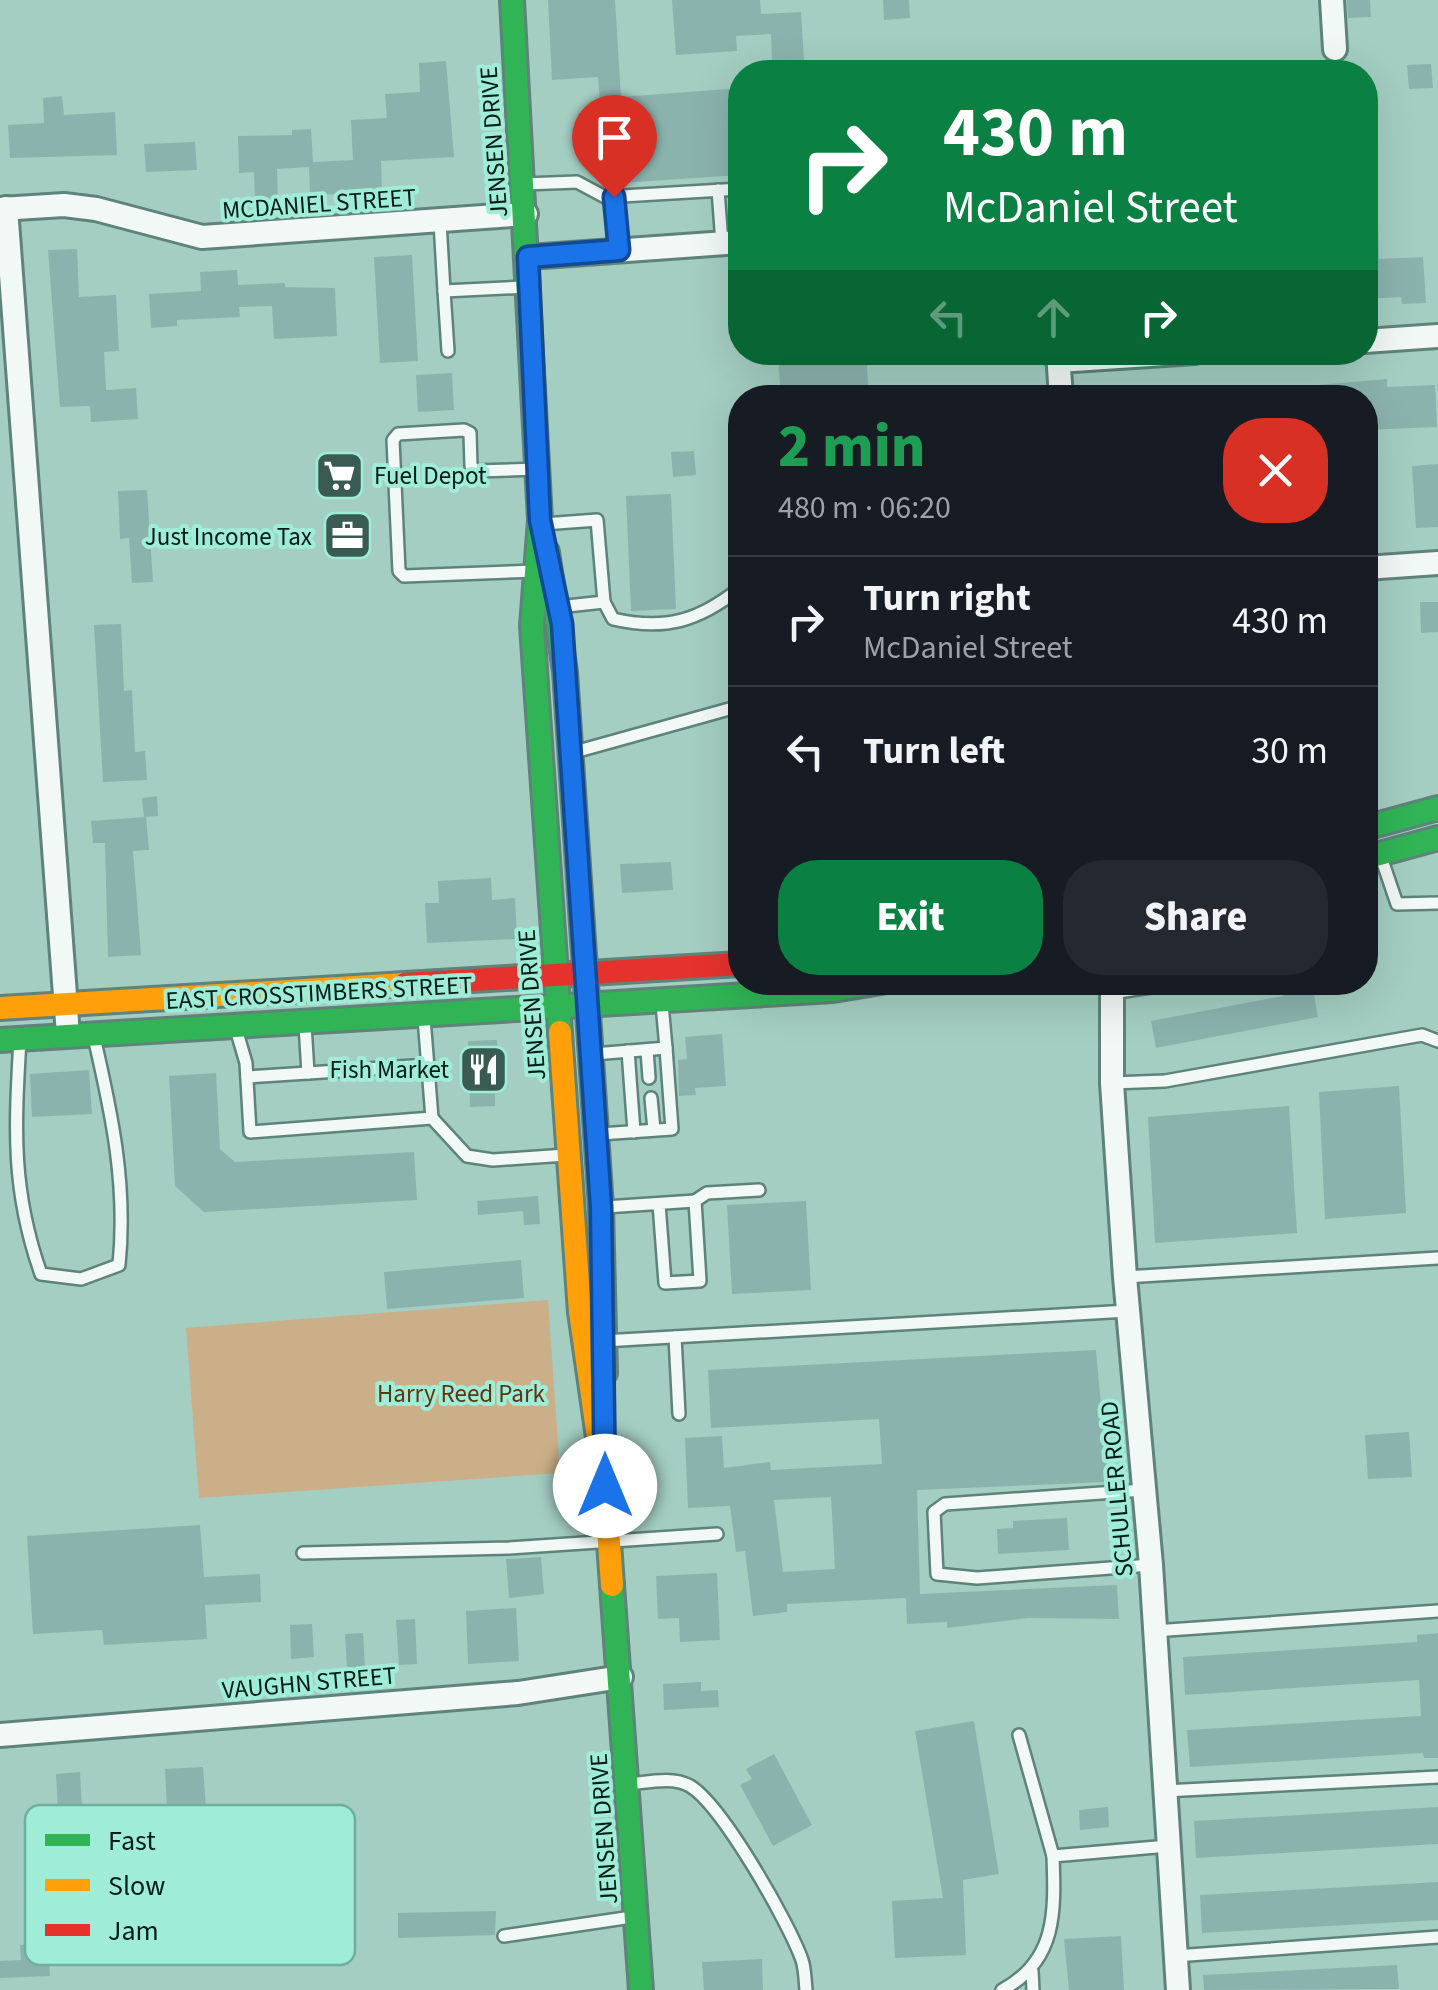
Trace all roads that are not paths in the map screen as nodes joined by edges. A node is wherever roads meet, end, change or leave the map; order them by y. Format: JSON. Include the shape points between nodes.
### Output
{"nodes":[{"id":1,"x":512,"y":0,"type":"edge"},
{"id":2,"x":1332,"y":0,"type":"edge"},
{"id":3,"x":1335,"y":48,"type":"dead end"},
{"id":4,"x":524,"y":184,"type":"junction"},
{"id":5,"x":718,"y":190,"type":"junction"},
{"id":6,"x":728,"y":190,"type":"edge"},
{"id":7,"x":614,"y":197,"type":"junction"},
{"id":8,"x":3,"y":208,"type":"edge"},
{"id":9,"x":526,"y":214,"type":"junction"},
{"id":10,"x":440,"y":222,"type":"junction"},
{"id":11,"x":728,"y":231,"type":"edge"},
{"id":12,"x":728,"y":243,"type":"edge"},
{"id":13,"x":619,"y":250,"type":"junction"},
{"id":14,"x":528,"y":257,"type":"junction"},
{"id":15,"x":530,"y":287,"type":"junction"},
{"id":16,"x":444,"y":291,"type":"junction"},
{"id":17,"x":1438,"y":336,"type":"edge"},
{"id":18,"x":1378,"y":340,"type":"edge"},
{"id":19,"x":448,"y":351,"type":"dead end"},
{"id":20,"x":538,"y":469,"type":"junction"},
{"id":21,"x":540,"y":522,"type":"junction"},
{"id":22,"x":1438,"y":563,"type":"edge"},
{"id":23,"x":1378,"y":567,"type":"edge"},
{"id":24,"x":535,"y":571,"type":"junction"},
{"id":25,"x":728,"y":596,"type":"edge"},
{"id":26,"x":604,"y":602,"type":"junction"},
{"id":27,"x":558,"y":607,"type":"junction"},
{"id":28,"x":565,"y":672,"type":"junction"},
{"id":29,"x":536,"y":673,"type":"junction"},
{"id":30,"x":728,"y":709,"type":"edge"},
{"id":31,"x":571,"y":753,"type":"junction"},
{"id":32,"x":1438,"y":808,"type":"edge"},
{"id":33,"x":1378,"y":825,"type":"edge"},
{"id":34,"x":1438,"y":838,"type":"edge"},
{"id":35,"x":1378,"y":855,"type":"edge"},
{"id":36,"x":1378,"y":866,"type":"edge"},
{"id":37,"x":1438,"y":902,"type":"edge"},
{"id":38,"x":728,"y":965,"type":"edge"},
{"id":39,"x":585,"y":973,"type":"junction"},
{"id":40,"x":556,"y":974,"type":"junction"},
{"id":41,"x":234,"y":992,"type":"junction"},
{"id":42,"x":728,"y":993,"type":"edge"},
{"id":43,"x":1112,"y":995,"type":"edge"},
{"id":44,"x":662,"y":998,"type":"junction"},
{"id":45,"x":65,"y":1003,"type":"junction"},
{"id":46,"x":587,"y":1004,"type":"junction"},
{"id":47,"x":558,"y":1006,"type":"junction"},
{"id":48,"x":0,"y":1008,"type":"edge"},
{"id":49,"x":424,"y":1014,"type":"junction"},
{"id":50,"x":305,"y":1021,"type":"junction"},
{"id":51,"x":236,"y":1025,"type":"junction"},
{"id":52,"x":93,"y":1033,"type":"junction"},
{"id":53,"x":68,"y":1036,"type":"junction"},
{"id":54,"x":10,"y":1039,"type":"edge"},
{"id":55,"x":1438,"y":1040,"type":"edge"},
{"id":56,"x":666,"y":1048,"type":"junction"},
{"id":57,"x":647,"y":1050,"type":"junction"},
{"id":58,"x":628,"y":1051,"type":"junction"},
{"id":59,"x":590,"y":1054,"type":"junction"},
{"id":60,"x":428,"y":1064,"type":"junction"},
{"id":61,"x":308,"y":1073,"type":"junction"},
{"id":62,"x":246,"y":1077,"type":"junction"},
{"id":63,"x":650,"y":1078,"type":"dead end"},
{"id":64,"x":1112,"y":1084,"type":"junction"},
{"id":65,"x":651,"y":1098,"type":"dead end"},
{"id":66,"x":432,"y":1118,"type":"junction"},
{"id":67,"x":654,"y":1130,"type":"junction"},
{"id":68,"x":634,"y":1132,"type":"junction"},
{"id":69,"x":596,"y":1134,"type":"junction"},
{"id":70,"x":569,"y":1155,"type":"junction"},
{"id":71,"x":759,"y":1190,"type":"dead end"},
{"id":72,"x":695,"y":1202,"type":"junction"},
{"id":73,"x":659,"y":1204,"type":"junction"},
{"id":74,"x":601,"y":1207,"type":"junction"},
{"id":75,"x":1438,"y":1258,"type":"edge"},
{"id":76,"x":1125,"y":1278,"type":"junction"},
{"id":77,"x":1128,"y":1311,"type":"junction"},
{"id":78,"x":675,"y":1337,"type":"junction"},
{"id":79,"x":594,"y":1341,"type":"junction"},
{"id":80,"x":679,"y":1414,"type":"dead end"},
{"id":81,"x":1144,"y":1490,"type":"junction"},
{"id":82,"x":717,"y":1534,"type":"dead end"},
{"id":83,"x":610,"y":1540,"type":"junction"},
{"id":84,"x":302,"y":1553,"type":"dead end"},
{"id":85,"x":1151,"y":1565,"type":"junction"},
{"id":86,"x":1438,"y":1611,"type":"edge"},
{"id":87,"x":1154,"y":1631,"type":"junction"},
{"id":88,"x":620,"y":1677,"type":"junction"},
{"id":89,"x":0,"y":1735,"type":"edge"},
{"id":90,"x":1020,"y":1736,"type":"dead end"},
{"id":91,"x":1438,"y":1777,"type":"edge"},
{"id":92,"x":627,"y":1784,"type":"junction"},
{"id":93,"x":1164,"y":1790,"type":"junction"},
{"id":94,"x":1168,"y":1846,"type":"junction"},
{"id":95,"x":1053,"y":1856,"type":"junction"},
{"id":96,"x":636,"y":1916,"type":"junction"},
{"id":97,"x":504,"y":1936,"type":"dead end"},
{"id":98,"x":1438,"y":1937,"type":"edge"},
{"id":99,"x":1175,"y":1956,"type":"junction"},
{"id":100,"x":1032,"y":1971,"type":"junction"},
{"id":101,"x":640,"y":1990,"type":"edge"},
{"id":102,"x":806,"y":1990,"type":"edge"},
{"id":103,"x":1002,"y":1990,"type":"edge"},
{"id":104,"x":1033,"y":1990,"type":"edge"},
{"id":105,"x":1178,"y":1990,"type":"edge"}],
"edges":[{"from":1,"to":4,"type":"main road","name":"JENSEN DRIVE"},
{"from":2,"to":3,"type":"street"},
{"from":4,"to":7,"type":"lane","via":[[576,182],[596,196]]},
{"from":4,"to":9,"type":"main road","name":"JENSEN DRIVE"},
{"from":5,"to":6,"type":"lane"},
{"from":5,"to":7,"type":"lane"},
{"from":5,"to":11,"type":"lane"},
{"from":7,"to":13,"type":"lane"},
{"from":8,"to":10,"type":"street","name":"MCDANIEL STREET","via":[[64,204],[202,237]]},
{"from":8,"to":45,"type":"street"},
{"from":9,"to":10,"type":"street","name":"MCDANIEL STREET"},
{"from":9,"to":14,"type":"main road","name":"JENSEN DRIVE"},
{"from":10,"to":16,"type":"lane"},
{"from":12,"to":13,"type":"street"},
{"from":13,"to":14,"type":"street"},
{"from":14,"to":15,"type":"main road","name":"JENSEN DRIVE"},
{"from":15,"to":16,"type":"lane"},
{"from":15,"to":20,"type":"main road","name":"JENSEN DRIVE"},
{"from":16,"to":19,"type":"lane"},
{"from":17,"to":18,"type":"street"},
{"from":20,"to":21,"type":"main road","name":"JENSEN DRIVE"},
{"from":20,"to":24,"type":"lane","via":[[476,471],[464,430],[398,434],[393,440],[404,576]]},
{"from":21,"to":24,"type":"main road","name":"JENSEN DRIVE"},
{"from":21,"to":26,"type":"lane","via":[[596,520]]},
{"from":21,"to":27,"type":"main road","name":"JENSEN DRIVE"},
{"from":22,"to":23,"type":"street"},
{"from":24,"to":29,"type":"main road","name":"JENSEN DRIVE"},
{"from":25,"to":26,"type":"lane","via":[[687,622],[646,626],[613,618]]},
{"from":26,"to":27,"type":"lane"},
{"from":27,"to":28,"type":"main road","name":"JENSEN DRIVE"},
{"from":28,"to":29,"type":"main road"},
{"from":28,"to":31,"type":"main road","name":"JENSEN DRIVE"},
{"from":29,"to":40,"type":"main road","name":"JENSEN DRIVE"},
{"from":30,"to":31,"type":"lane"},
{"from":31,"to":39,"type":"main road","name":"JENSEN DRIVE"},
{"from":32,"to":33,"type":"main road"},
{"from":34,"to":35,"type":"main road"},
{"from":36,"to":37,"type":"lane","via":[[1396,904]]},
{"from":38,"to":39,"type":"main road","name":"EAST CROSSTIMBERS STREET"},
{"from":39,"to":40,"type":"main road","name":"EAST CROSSTIMBERS STREET"},
{"from":39,"to":46,"type":"main road","name":"JENSEN DRIVE"},
{"from":40,"to":41,"type":"main road","name":"EAST CROSSTIMBERS STREET"},
{"from":40,"to":47,"type":"main road","name":"JENSEN DRIVE"},
{"from":41,"to":45,"type":"main road","name":"EAST CROSSTIMBERS STREET"},
{"from":41,"to":51,"type":"main road"},
{"from":42,"to":44,"type":"main road","name":"EAST CROSSTIMBERS STREET"},
{"from":43,"to":64,"type":"street","name":"SCHULLER ROAD"},
{"from":44,"to":46,"type":"main road","name":"EAST CROSSTIMBERS STREET"},
{"from":44,"to":56,"type":"lane"},
{"from":45,"to":48,"type":"main road","name":"EAST CROSSTIMBERS STREET"},
{"from":45,"to":53,"type":"street"},
{"from":46,"to":47,"type":"main road","name":"EAST CROSSTIMBERS STREET"},
{"from":46,"to":59,"type":"main road","name":"JENSEN DRIVE"},
{"from":47,"to":49,"type":"main road","name":"EAST CROSSTIMBERS STREET"},
{"from":47,"to":70,"type":"main road","name":"JENSEN DRIVE"},
{"from":49,"to":50,"type":"main road","name":"EAST CROSSTIMBERS STREET"},
{"from":49,"to":60,"type":"lane"},
{"from":50,"to":51,"type":"main road","name":"EAST CROSSTIMBERS STREET"},
{"from":50,"to":61,"type":"lane"},
{"from":51,"to":52,"type":"main road","name":"EAST CROSSTIMBERS STREET"},
{"from":51,"to":62,"type":"lane"},
{"from":52,"to":53,"type":"main road","name":"EAST CROSSTIMBERS STREET"},
{"from":52,"to":54,"type":"lane","via":[[120,1151],[124,1220],[119,1265],[81,1279],[40,1274],[27,1234],[14,1155]]},
{"from":53,"to":54,"type":"main road","name":"EAST CROSSTIMBERS STREET"},
{"from":55,"to":64,"type":"lane","via":[[1422,1035],[1165,1081]]},
{"from":56,"to":57,"type":"lane"},
{"from":56,"to":67,"type":"lane","via":[[672,1129]]},
{"from":57,"to":58,"type":"lane"},
{"from":57,"to":63,"type":"lane"},
{"from":58,"to":59,"type":"lane"},
{"from":58,"to":68,"type":"lane"},
{"from":59,"to":69,"type":"main road","name":"JENSEN DRIVE"},
{"from":60,"to":61,"type":"lane"},
{"from":60,"to":66,"type":"lane"},
{"from":61,"to":62,"type":"lane"},
{"from":62,"to":66,"type":"lane","via":[[250,1132]]},
{"from":64,"to":76,"type":"street","name":"SCHULLER ROAD"},
{"from":65,"to":67,"type":"lane"},
{"from":66,"to":70,"type":"lane","via":[[467,1156]]},
{"from":67,"to":68,"type":"lane"},
{"from":68,"to":69,"type":"lane"},
{"from":69,"to":74,"type":"main road","name":"JENSEN DRIVE"},
{"from":70,"to":79,"type":"main road","name":"JENSEN DRIVE"},
{"from":71,"to":72,"type":"lane","via":[[706,1193]]},
{"from":72,"to":73,"type":"lane"},
{"from":72,"to":73,"type":"lane","via":[[700,1281],[665,1283]]},
{"from":73,"to":74,"type":"lane"},
{"from":74,"to":79,"type":"main road","name":"JENSEN DRIVE"},
{"from":75,"to":76,"type":"lane"},
{"from":76,"to":77,"type":"street","name":"SCHULLER ROAD"},
{"from":77,"to":78,"type":"lane"},
{"from":77,"to":81,"type":"street","name":"SCHULLER ROAD"},
{"from":78,"to":79,"type":"lane"},
{"from":78,"to":80,"type":"lane"},
{"from":79,"to":83,"type":"main road","name":"JENSEN DRIVE"},
{"from":81,"to":85,"type":"street","name":"SCHULLER ROAD"},
{"from":81,"to":85,"type":"lane","via":[[945,1504],[934,1512],[937,1574],[978,1578]]},
{"from":82,"to":83,"type":"lane"},
{"from":83,"to":84,"type":"lane"},
{"from":83,"to":88,"type":"main road","name":"JENSEN DRIVE"},
{"from":85,"to":87,"type":"street","name":"SCHULLER ROAD"},
{"from":86,"to":87,"type":"lane"},
{"from":87,"to":93,"type":"street","name":"SCHULLER ROAD"},
{"from":88,"to":89,"type":"street","name":"VAUGHN STREET","via":[[518,1693]]},
{"from":88,"to":92,"type":"main road","name":"JENSEN DRIVE"},
{"from":90,"to":95,"type":"lane"},
{"from":91,"to":93,"type":"lane"},
{"from":92,"to":96,"type":"main road","name":"JENSEN DRIVE"},
{"from":92,"to":102,"type":"lane","via":[[688,1784],[707,1800],[787,1923],[804,1964]]},
{"from":93,"to":94,"type":"street","name":"SCHULLER ROAD"},
{"from":94,"to":95,"type":"lane"},
{"from":94,"to":99,"type":"street","name":"SCHULLER ROAD"},
{"from":95,"to":100,"type":"lane","via":[[1056,1915]]},
{"from":96,"to":97,"type":"lane"},
{"from":96,"to":101,"type":"main road","name":"JENSEN DRIVE"},
{"from":98,"to":99,"type":"lane"},
{"from":99,"to":105,"type":"street","name":"SCHULLER ROAD"},
{"from":100,"to":103,"type":"lane"},
{"from":100,"to":104,"type":"lane"}]}
